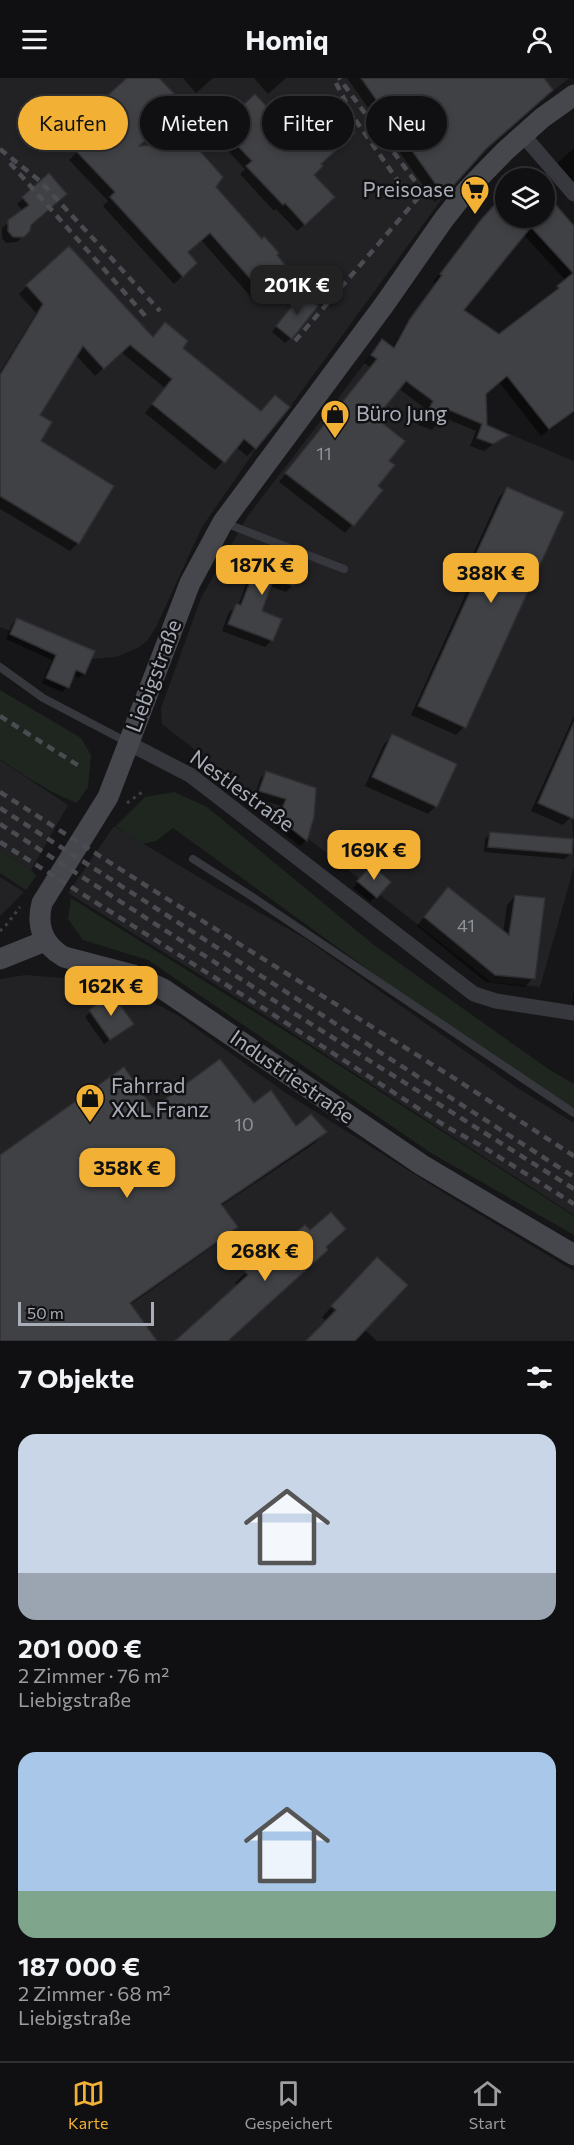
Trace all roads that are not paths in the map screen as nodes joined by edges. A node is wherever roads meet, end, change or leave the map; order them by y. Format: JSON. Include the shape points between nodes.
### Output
{"nodes":[{"id":1,"x":574,"y":95,"type":"edge"},
{"id":2,"x":523,"y":135,"type":"junction"},
{"id":3,"x":574,"y":194,"type":"edge"},
{"id":4,"x":223,"y":522,"type":"junction"},
{"id":5,"x":344,"y":569,"type":"dead end"},
{"id":6,"x":0,"y":667,"type":"edge"},
{"id":7,"x":128,"y":743,"type":"junction"},
{"id":8,"x":193,"y":859,"type":"dead end"},
{"id":9,"x":45,"y":941,"type":"junction"},
{"id":10,"x":0,"y":959,"type":"edge"},
{"id":11,"x":574,"y":1013,"type":"edge"},
{"id":12,"x":574,"y":1113,"type":"edge"},
{"id":13,"x":574,"y":1255,"type":"edge"}],
"edges":[{"from":1,"to":2,"type":"street","name":"Liebigstraße"},
{"from":2,"to":3,"type":"street"},
{"from":2,"to":4,"type":"street","name":"Liebigstraße","via":[[485,171],[444,219]]},
{"from":4,"to":5,"type":"lane"},
{"from":4,"to":7,"type":"street","name":"Liebigstraße","via":[[190,583]]},
{"from":6,"to":7,"type":"lane","via":[[43,698]]},
{"from":7,"to":9,"type":"street","name":"Liebigstraße","via":[[108,797],[42,903],[39,922]]},
{"from":7,"to":11,"type":"street","name":"Nestlestraße","via":[[190,775],[474,994]]},
{"from":8,"to":12,"type":"lane"},
{"from":9,"to":10,"type":"street"},
{"from":9,"to":13,"type":"street","name":"Industriestraße","via":[[64,957],[133,975],[162,989],[405,1154]]}]}
